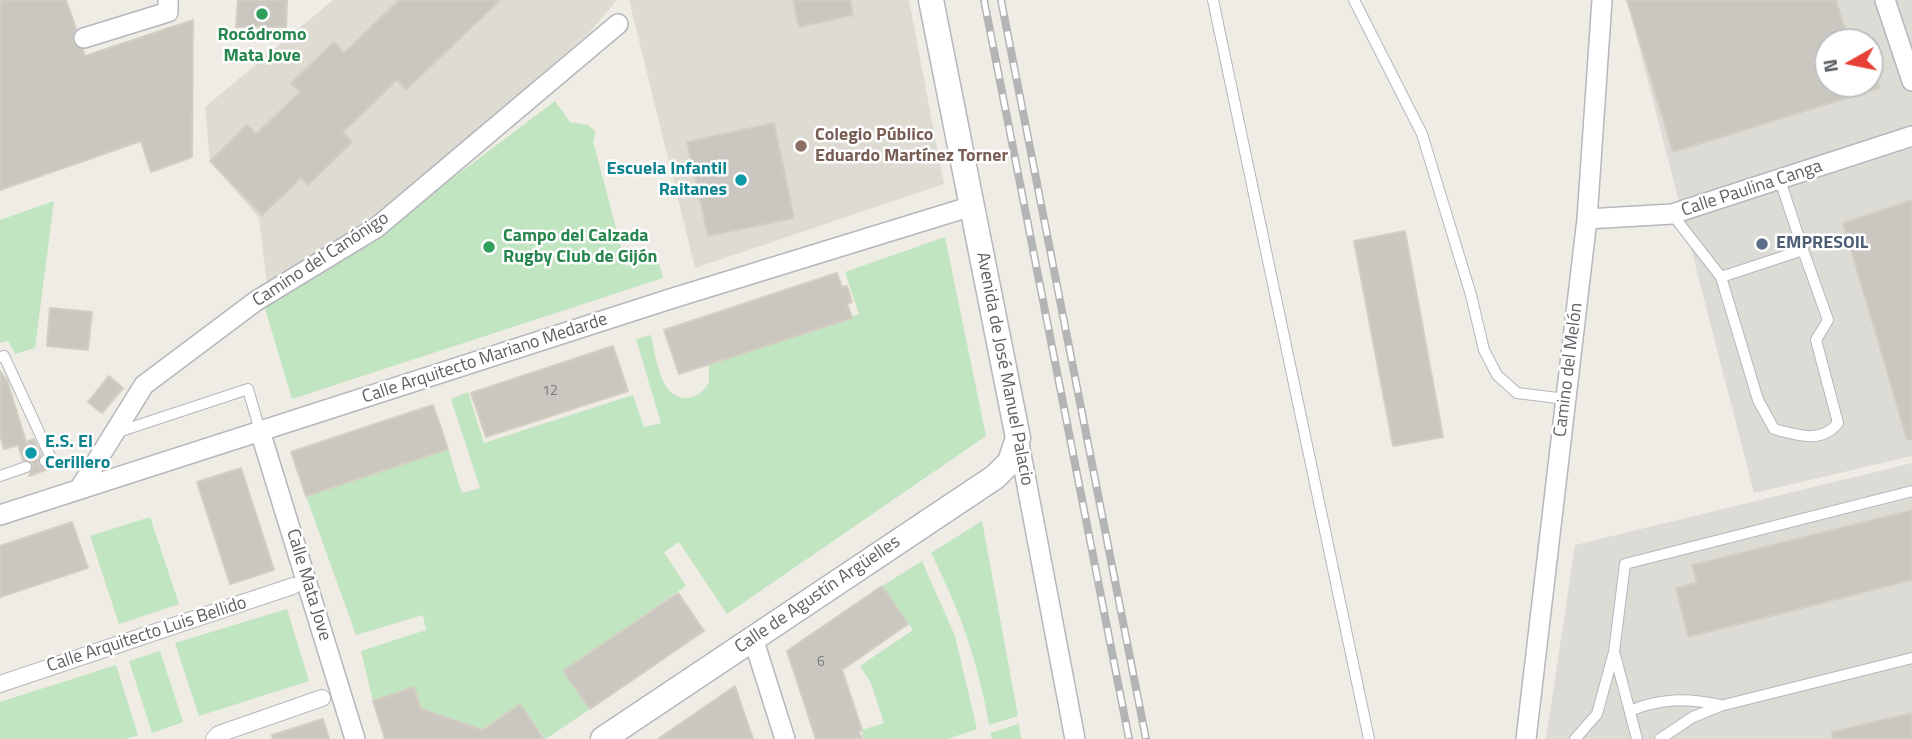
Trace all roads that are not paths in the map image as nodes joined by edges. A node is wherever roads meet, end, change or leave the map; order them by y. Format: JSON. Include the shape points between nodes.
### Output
{"nodes":[{"id":1,"x":168,"y":0,"type":"edge"},
{"id":2,"x":931,"y":0,"type":"edge"},
{"id":3,"x":1213,"y":0,"type":"edge"},
{"id":4,"x":1354,"y":0,"type":"edge"},
{"id":5,"x":1602,"y":0,"type":"edge"},
{"id":6,"x":1885,"y":0,"type":"edge"},
{"id":7,"x":618,"y":24,"type":"dead end"},
{"id":8,"x":85,"y":38,"type":"dead end"},
{"id":9,"x":1912,"y":81,"type":"edge"},
{"id":10,"x":1912,"y":136,"type":"edge"},
{"id":11,"x":1780,"y":180,"type":"junction"},
{"id":12,"x":972,"y":205,"type":"junction"},
{"id":13,"x":1672,"y":214,"type":"junction"},
{"id":14,"x":1587,"y":219,"type":"junction"},
{"id":15,"x":1803,"y":250,"type":"junction"},
{"id":16,"x":1721,"y":277,"type":"junction"},
{"id":17,"x":0,"y":357,"type":"edge"},
{"id":18,"x":1566,"y":399,"type":"junction"},
{"id":19,"x":260,"y":431,"type":"junction"},
{"id":20,"x":114,"y":433,"type":"junction"},
{"id":21,"x":1018,"y":438,"type":"junction"},
{"id":22,"x":45,"y":461,"type":"dead end"},
{"id":23,"x":26,"y":467,"type":"dead end"},
{"id":24,"x":0,"y":476,"type":"edge"},
{"id":25,"x":80,"y":488,"type":"junction"},
{"id":26,"x":1912,"y":491,"type":"edge"},
{"id":27,"x":0,"y":515,"type":"edge"},
{"id":28,"x":293,"y":586,"type":"dead end"},
{"id":29,"x":753,"y":638,"type":"junction"},
{"id":30,"x":1614,"y":652,"type":"junction"},
{"id":31,"x":1912,"y":658,"type":"edge"},
{"id":32,"x":0,"y":684,"type":"edge"},
{"id":33,"x":322,"y":698,"type":"dead end"},
{"id":34,"x":1720,"y":706,"type":"junction"},
{"id":35,"x":1630,"y":711,"type":"junction"},
{"id":36,"x":214,"y":739,"type":"edge"},
{"id":37,"x":355,"y":739,"type":"edge"},
{"id":38,"x":603,"y":739,"type":"edge"},
{"id":39,"x":785,"y":739,"type":"edge"},
{"id":40,"x":1075,"y":739,"type":"edge"},
{"id":41,"x":1369,"y":739,"type":"edge"},
{"id":42,"x":1527,"y":739,"type":"edge"},
{"id":43,"x":1575,"y":739,"type":"edge"},
{"id":44,"x":1637,"y":739,"type":"edge"},
{"id":45,"x":1660,"y":739,"type":"edge"}],
"edges":[{"from":1,"to":8,"type":"street","via":[[168,12]]},
{"from":2,"to":12,"type":"street","name":"Avenida de José Manuel Palacio"},
{"from":3,"to":41,"type":"lane"},
{"from":4,"to":18,"type":"lane","via":[[1422,134],[1484,351],[1497,375],[1517,393]]},
{"from":5,"to":14,"type":"street","name":"Camino del Melón"},
{"from":6,"to":9,"type":"street"},
{"from":7,"to":20,"type":"street","name":"Camino del Canónigo","via":[[376,228],[256,301],[144,384]]},
{"from":10,"to":11,"type":"street","name":"Calle Paulina Canga"},
{"from":11,"to":13,"type":"street","name":"Calle Paulina Canga"},
{"from":11,"to":15,"type":"lane"},
{"from":12,"to":19,"type":"street","name":"Calle Arquitecto Mariano Medarde"},
{"from":12,"to":21,"type":"street","name":"Avenida de José Manuel Palacio"},
{"from":13,"to":14,"type":"street","name":"Calle Paulina Canga"},
{"from":13,"to":16,"type":"lane"},
{"from":14,"to":18,"type":"street","name":"Camino del Melón"},
{"from":15,"to":16,"type":"lane"},
{"from":15,"to":16,"type":"lane","via":[[1828,320],[1816,340],[1838,423],[1831,432],[1806,437],[1774,429],[1758,400]]},
{"from":17,"to":22,"type":"lane","via":[[4,356],[51,458]]},
{"from":18,"to":42,"type":"street","name":"Camino del Melón"},
{"from":19,"to":20,"type":"lane","via":[[248,389]]},
{"from":19,"to":25,"type":"street","name":"Calle Arquitecto Mariano Medarde"},
{"from":19,"to":37,"type":"street","name":"Calle Mata Jove"},
{"from":20,"to":25,"type":"street","name":"Camino del Canónigo"},
{"from":21,"to":29,"type":"street","name":"Calle de Agustín Argüelles","via":[[1010,463],[995,477]]},
{"from":21,"to":40,"type":"street","name":"Avenida de José Manuel Palacio"},
{"from":23,"to":24,"type":"lane"},
{"from":25,"to":27,"type":"street","name":"Calle Arquitecto Mariano Medarde"},
{"from":26,"to":30,"type":"lane","via":[[1625,564]]},
{"from":28,"to":32,"type":"street","name":"Calle Arquitecto Luis Bellido"},
{"from":29,"to":38,"type":"street","name":"Calle de Agustín Argüelles"},
{"from":29,"to":39,"type":"street"},
{"from":30,"to":35,"type":"lane"},
{"from":30,"to":43,"type":"lane","via":[[1597,714]]},
{"from":31,"to":34,"type":"lane"},
{"from":33,"to":36,"type":"street"},
{"from":34,"to":35,"type":"lane","via":[[1665,700]]},
{"from":34,"to":45,"type":"lane"},
{"from":35,"to":44,"type":"lane"}]}
